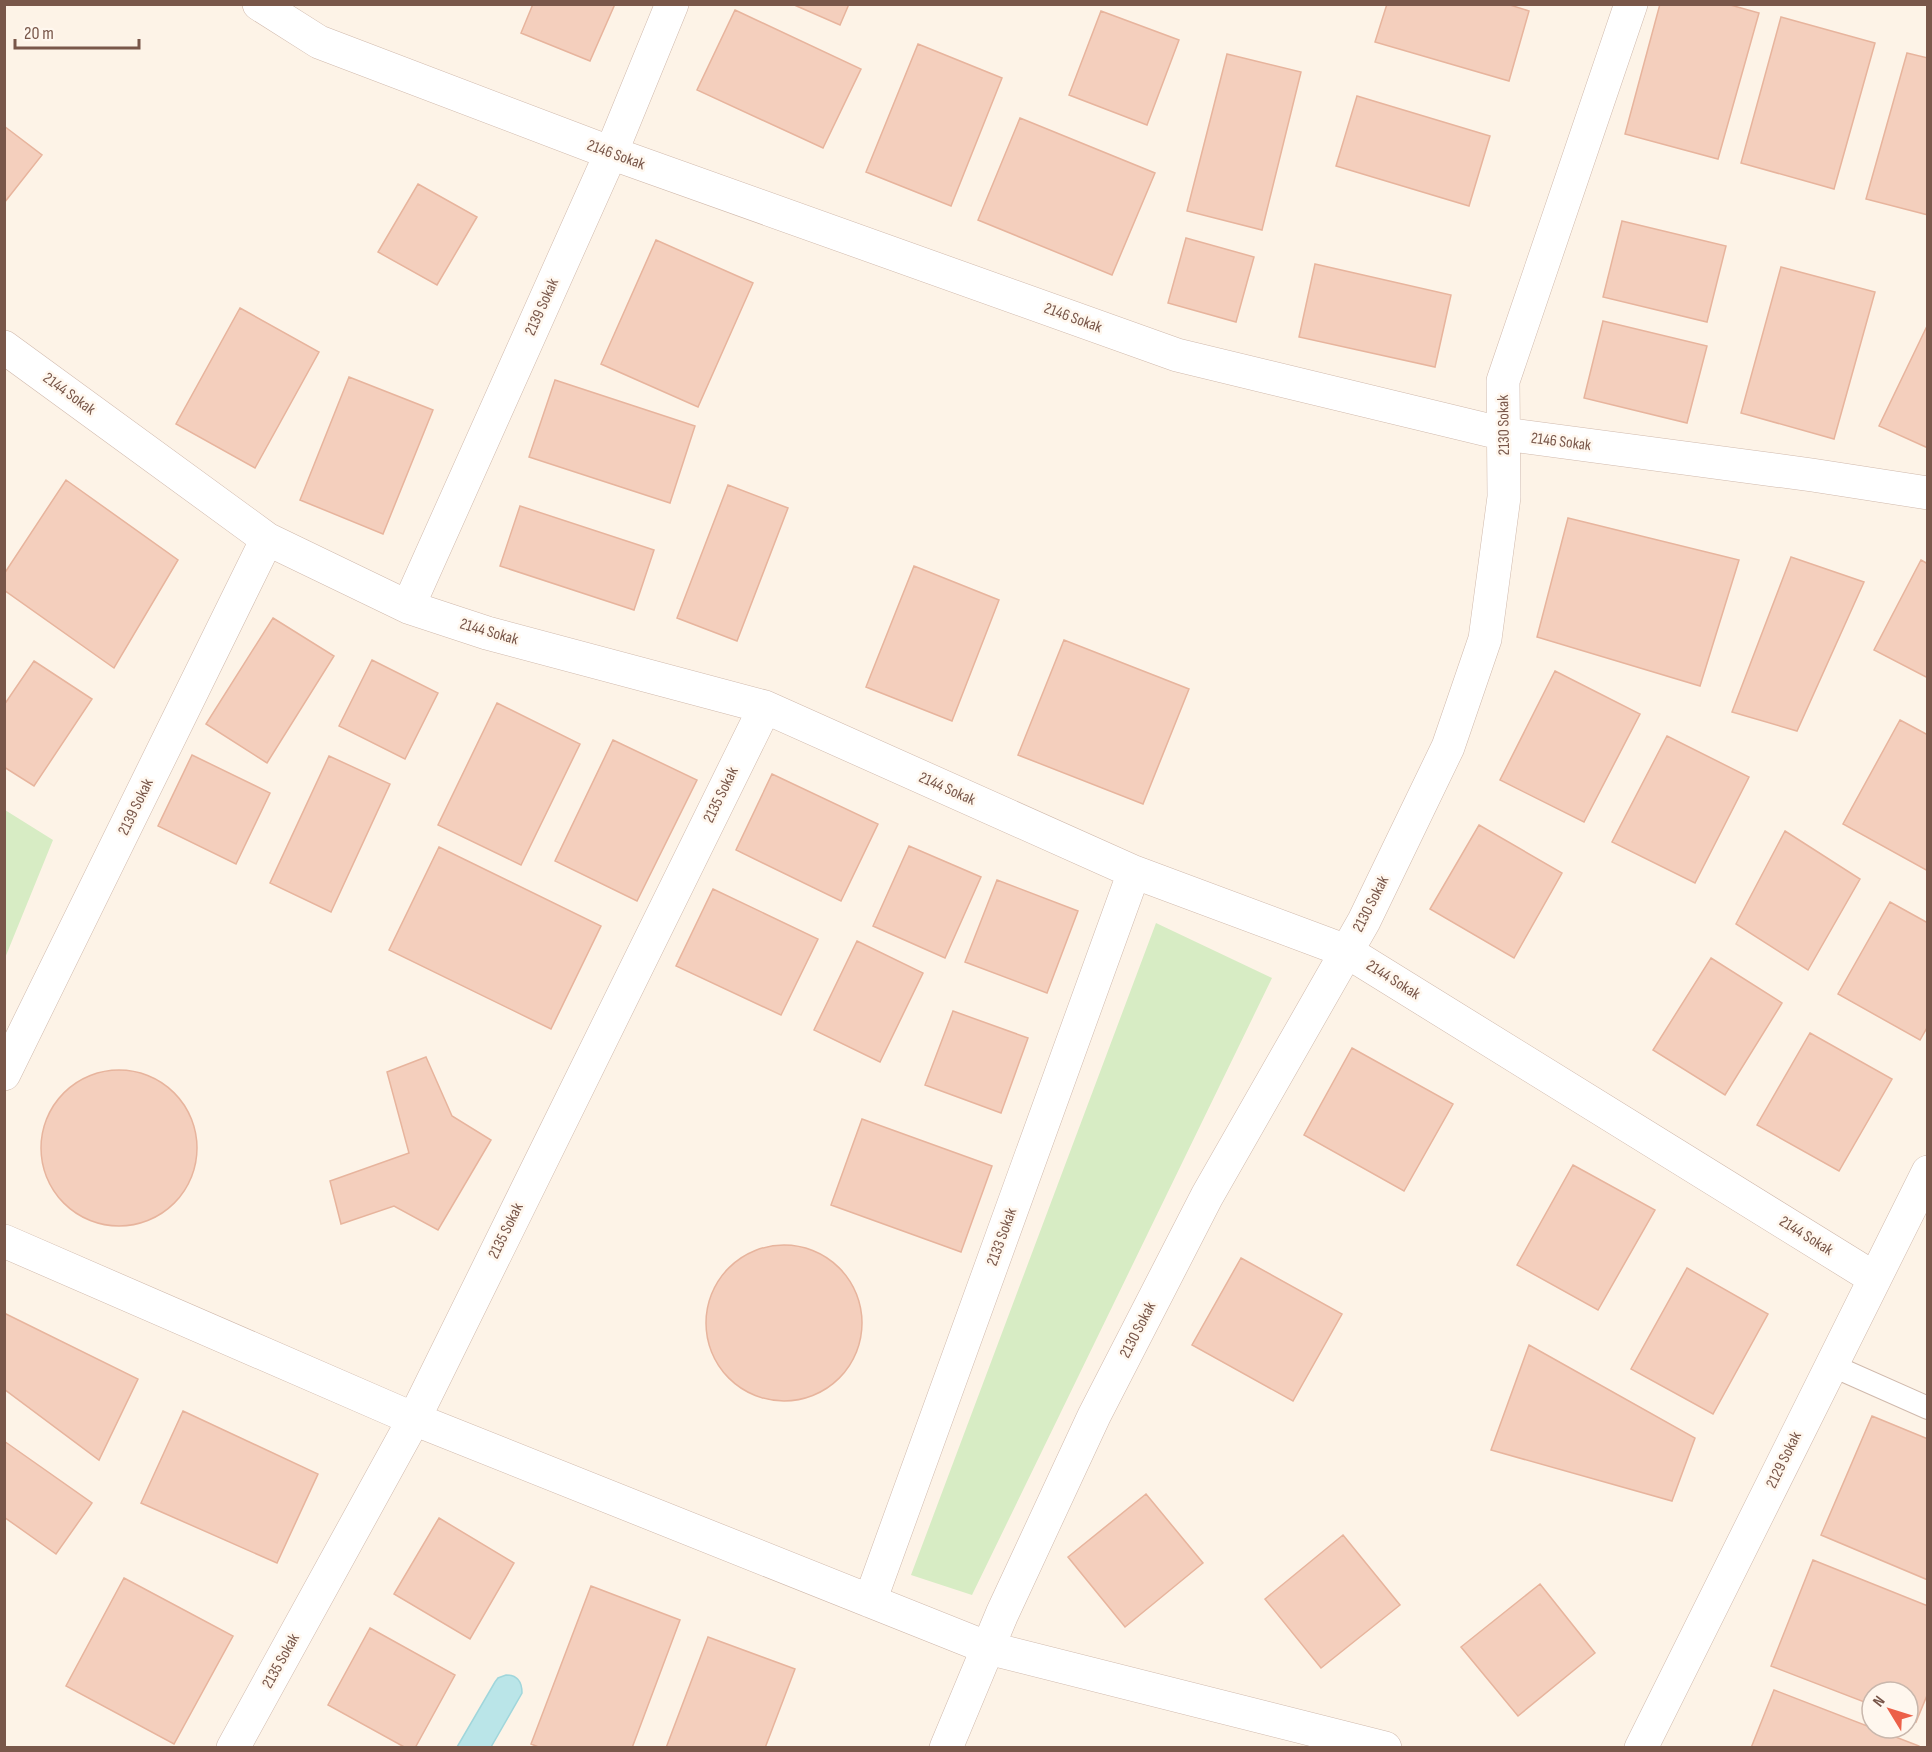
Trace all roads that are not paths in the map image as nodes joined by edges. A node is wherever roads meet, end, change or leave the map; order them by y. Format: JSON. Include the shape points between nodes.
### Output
{"nodes":[{"id":1,"x":259,"y":4,"type":"edge"},
{"id":2,"x":672,"y":4,"type":"edge"},
{"id":3,"x":1631,"y":4,"type":"edge"},
{"id":4,"x":611,"y":153,"type":"junction"},
{"id":5,"x":4,"y":347,"type":"edge"},
{"id":6,"x":1504,"y":434,"type":"junction"},
{"id":7,"x":1928,"y":493,"type":"edge"},
{"id":8,"x":267,"y":539,"type":"junction"},
{"id":9,"x":408,"y":607,"type":"junction"},
{"id":10,"x":765,"y":707,"type":"junction"},
{"id":11,"x":1134,"y":872,"type":"junction"},
{"id":12,"x":1346,"y":951,"type":"junction"},
{"id":13,"x":4,"y":1074,"type":"edge"},
{"id":14,"x":1928,"y":1172,"type":"edge"},
{"id":15,"x":4,"y":1241,"type":"edge"},
{"id":16,"x":1874,"y":1278,"type":"junction"},
{"id":17,"x":1831,"y":1365,"type":"junction"},
{"id":18,"x":1928,"y":1408,"type":"edge"},
{"id":19,"x":414,"y":1419,"type":"junction"},
{"id":20,"x":870,"y":1602,"type":"junction"},
{"id":21,"x":988,"y":1648,"type":"junction"},
{"id":22,"x":233,"y":1748,"type":"edge"},
{"id":23,"x":946,"y":1748,"type":"edge"},
{"id":24,"x":1385,"y":1748,"type":"edge"},
{"id":25,"x":1641,"y":1748,"type":"edge"}],
"edges":[{"from":1,"to":4,"type":"street","name":"2146 Sokak","via":[[319,42]]},
{"from":2,"to":4,"type":"street","name":"2139 Sokak"},
{"from":3,"to":6,"type":"street","name":"2130 Sokak","via":[[1503,381]]},
{"from":4,"to":6,"type":"street","name":"2146 Sokak","via":[[1177,356]]},
{"from":4,"to":9,"type":"street","name":"2139 Sokak"},
{"from":5,"to":8,"type":"street","name":"2144 Sokak"},
{"from":6,"to":7,"type":"street","name":"2146 Sokak"},
{"from":6,"to":12,"type":"street","name":"2130 Sokak","via":[[1504,497],[1485,639],[1448,747]]},
{"from":8,"to":9,"type":"street","name":"2144 Sokak"},
{"from":8,"to":13,"type":"street","name":"2139 Sokak"},
{"from":9,"to":10,"type":"street","name":"2144 Sokak","via":[[487,633]]},
{"from":10,"to":11,"type":"street","name":"2144 Sokak"},
{"from":10,"to":19,"type":"street","name":"2135 Sokak"},
{"from":11,"to":12,"type":"street","name":"2144 Sokak"},
{"from":11,"to":20,"type":"street","name":"2133 Sokak"},
{"from":12,"to":16,"type":"street","name":"2144 Sokak"},
{"from":12,"to":21,"type":"street","name":"2130 Sokak","via":[[1207,1196],[1094,1416]]},
{"from":14,"to":16,"type":"street","name":"2129 Sokak"},
{"from":15,"to":19,"type":"street"},
{"from":16,"to":17,"type":"street","name":"2129 Sokak"},
{"from":17,"to":18,"type":"lane"},
{"from":17,"to":25,"type":"street","name":"2129 Sokak"},
{"from":19,"to":20,"type":"street"},
{"from":19,"to":22,"type":"street","name":"2135 Sokak"},
{"from":20,"to":21,"type":"street"},
{"from":21,"to":23,"type":"street","name":"2130 Sokak"},
{"from":21,"to":24,"type":"street"}]}
